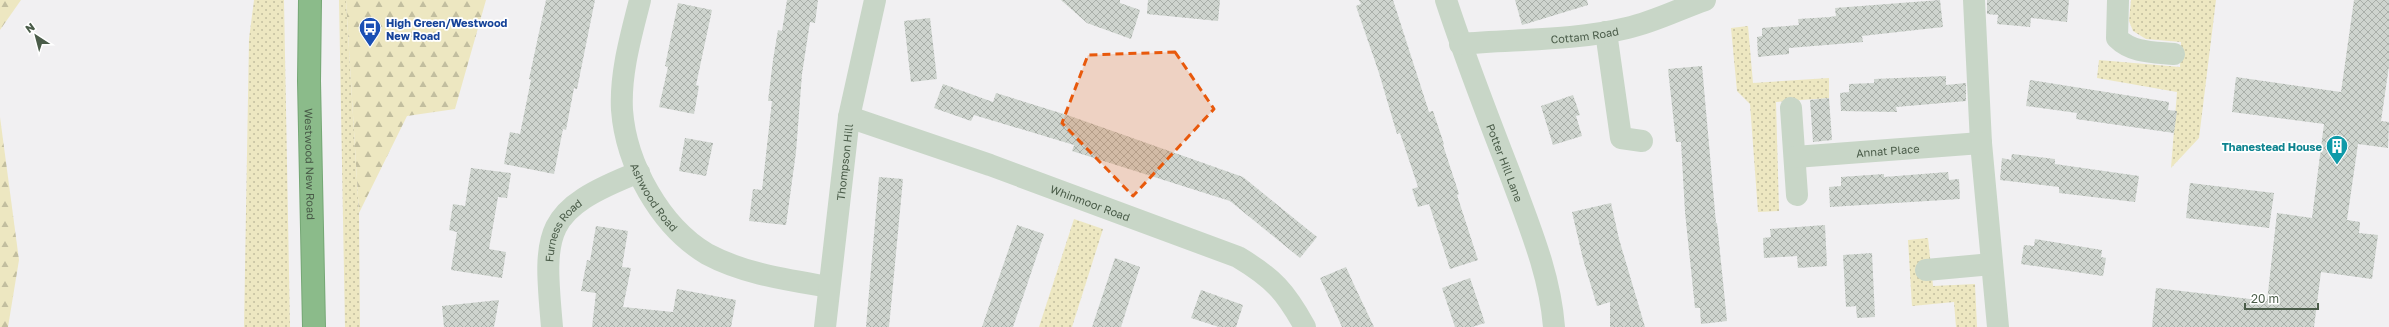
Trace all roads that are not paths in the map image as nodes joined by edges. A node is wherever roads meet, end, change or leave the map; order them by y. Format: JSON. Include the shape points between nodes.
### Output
{"nodes":[{"id":1,"x":310,"y":0,"type":"edge"},
{"id":2,"x":640,"y":0,"type":"edge"},
{"id":3,"x":875,"y":0,"type":"edge"},
{"id":4,"x":1446,"y":0,"type":"edge"},
{"id":5,"x":1705,"y":0,"type":"edge"},
{"id":6,"x":1974,"y":0,"type":"edge"},
{"id":7,"x":2118,"y":0,"type":"edge"},
{"id":8,"x":1606,"y":32,"type":"junction"},
{"id":9,"x":1460,"y":44,"type":"junction"},
{"id":10,"x":2174,"y":54,"type":"dead end"},
{"id":11,"x":1791,"y":108,"type":"dead end"},
{"id":12,"x":849,"y":117,"type":"junction"},
{"id":13,"x":1642,"y":141,"type":"dead end"},
{"id":14,"x":1981,"y":144,"type":"junction"},
{"id":15,"x":1795,"y":157,"type":"junction"},
{"id":16,"x":639,"y":172,"type":"junction"},
{"id":17,"x":1798,"y":195,"type":"dead end"},
{"id":18,"x":1992,"y":264,"type":"junction"},
{"id":19,"x":1926,"y":270,"type":"dead end"},
{"id":20,"x":829,"y":287,"type":"junction"},
{"id":21,"x":314,"y":327,"type":"edge"},
{"id":22,"x":552,"y":327,"type":"edge"},
{"id":23,"x":825,"y":327,"type":"edge"},
{"id":24,"x":1305,"y":327,"type":"edge"},
{"id":25,"x":1554,"y":327,"type":"edge"},
{"id":26,"x":1998,"y":327,"type":"edge"}],
"edges":[{"from":1,"to":21,"type":"highway","name":"Westwood New Road"},
{"from":2,"to":16,"type":"street","name":"Ashwood Road","via":[[623,79],[622,110],[628,141]]},
{"from":3,"to":12,"type":"street","name":"Thompson Hill"},
{"from":4,"to":9,"type":"street","name":"Potter Hill Lane"},
{"from":5,"to":8,"type":"street","name":"Cottam Road","via":[[1628,28]]},
{"from":6,"to":14,"type":"street"},
{"from":7,"to":10,"type":"street","via":[[2117,38],[2125,46],[2134,50]]},
{"from":8,"to":9,"type":"street","name":"Cottam Road"},
{"from":8,"to":13,"type":"street","via":[[1621,138]]},
{"from":9,"to":25,"type":"street","name":"Potter Hill Lane","via":[[1536,243],[1547,280]]},
{"from":11,"to":15,"type":"street"},
{"from":12,"to":20,"type":"street","name":"Thompson Hill"},
{"from":12,"to":24,"type":"street","name":"Whinmoor Road","via":[[990,165],[1238,257],[1265,273],[1286,295]]},
{"from":14,"to":15,"type":"street","name":"Annat Place"},
{"from":14,"to":18,"type":"street"},
{"from":15,"to":17,"type":"street"},
{"from":16,"to":20,"type":"street","name":"Ashwood Road","via":[[648,193],[662,213],[683,237],[707,254],[769,276]]},
{"from":16,"to":22,"type":"street","name":"Furness Road","via":[[578,201],[557,223],[550,238],[548,258]]},
{"from":18,"to":19,"type":"street"},
{"from":18,"to":26,"type":"street"},
{"from":20,"to":23,"type":"street","name":"Thompson Hill"}]}
